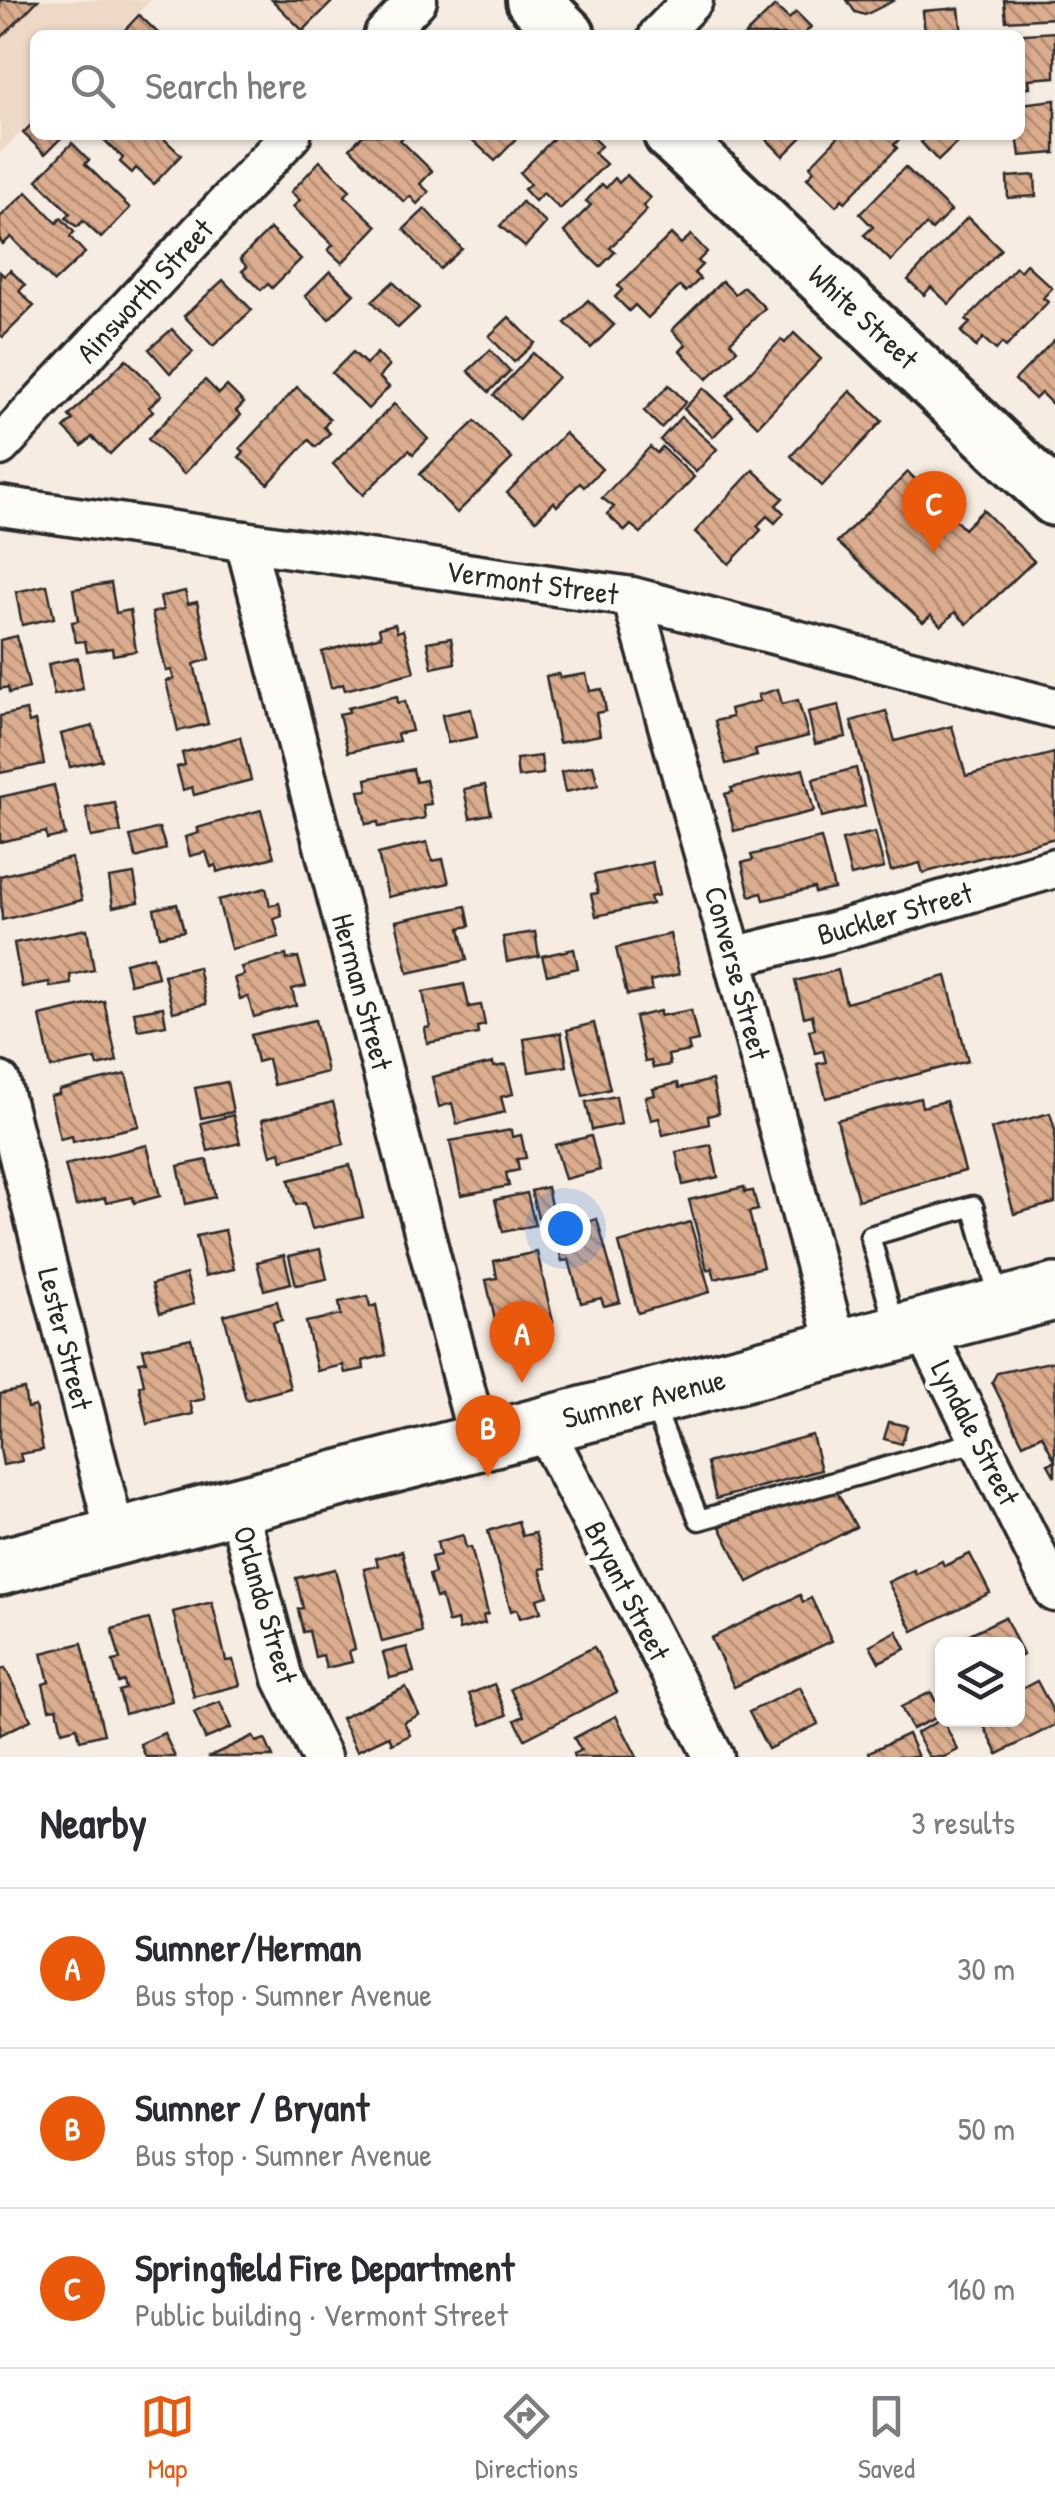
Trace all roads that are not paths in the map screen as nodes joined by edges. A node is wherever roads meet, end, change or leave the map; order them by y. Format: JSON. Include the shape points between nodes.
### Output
{"nodes":[{"id":1,"x":416,"y":0,"type":"edge"},
{"id":2,"x":533,"y":0,"type":"edge"},
{"id":3,"x":693,"y":0,"type":"edge"},
{"id":4,"x":389,"y":30,"type":"edge"},
{"id":5,"x":563,"y":30,"type":"edge"},
{"id":6,"x":664,"y":30,"type":"edge"},
{"id":7,"x":285,"y":140,"type":"edge"},
{"id":8,"x":676,"y":140,"type":"edge"},
{"id":9,"x":0,"y":446,"type":"edge"},
{"id":10,"x":1055,"y":499,"type":"edge"},
{"id":11,"x":0,"y":506,"type":"edge"},
{"id":12,"x":245,"y":540,"type":"junction"},
{"id":13,"x":632,"y":597,"type":"junction"},
{"id":14,"x":1055,"y":708,"type":"edge"},
{"id":15,"x":1055,"y":868,"type":"edge"},
{"id":16,"x":734,"y":957,"type":"junction"},
{"id":17,"x":0,"y":1082,"type":"edge"},
{"id":18,"x":1055,"y":1292,"type":"edge"},
{"id":19,"x":1002,"y":1306,"type":"junction"},
{"id":20,"x":910,"y":1330,"type":"junction"},
{"id":21,"x":838,"y":1350,"type":"junction"},
{"id":22,"x":652,"y":1398,"type":"junction"},
{"id":23,"x":542,"y":1425,"type":"junction"},
{"id":24,"x":979,"y":1440,"type":"junction"},
{"id":25,"x":478,"y":1443,"type":"junction"},
{"id":26,"x":237,"y":1506,"type":"junction"},
{"id":27,"x":116,"y":1537,"type":"junction"},
{"id":28,"x":0,"y":1567,"type":"edge"},
{"id":29,"x":1055,"y":1592,"type":"edge"},
{"id":30,"x":321,"y":1757,"type":"edge"},
{"id":31,"x":714,"y":1757,"type":"edge"}],
"edges":[{"from":1,"to":4,"type":"street"},
{"from":2,"to":5,"type":"main road"},
{"from":3,"to":6,"type":"street"},
{"from":7,"to":9,"type":"street","name":"Ainsworth Street"},
{"from":8,"to":10,"type":"main road","name":"White Street"},
{"from":11,"to":12,"type":"street","name":"Vermont Street"},
{"from":12,"to":13,"type":"street","name":"Vermont Street"},
{"from":12,"to":25,"type":"street","name":"Herman Street"},
{"from":13,"to":14,"type":"street","name":"Vermont Street"},
{"from":13,"to":16,"type":"street","name":"Converse Street"},
{"from":15,"to":16,"type":"street","name":"Buckler Street"},
{"from":16,"to":21,"type":"street","name":"Converse Street"},
{"from":17,"to":27,"type":"street","name":"Lester Street"},
{"from":18,"to":19,"type":"main road","name":"Sumner Avenue"},
{"from":19,"to":20,"type":"main road","name":"Sumner Avenue"},
{"from":19,"to":20,"type":"lane","via":[[973,1206],[870,1236]]},
{"from":20,"to":21,"type":"main road","name":"Sumner Avenue"},
{"from":20,"to":24,"type":"street","name":"Lyndale Street"},
{"from":21,"to":22,"type":"main road","name":"Sumner Avenue"},
{"from":22,"to":23,"type":"main road","name":"Sumner Avenue"},
{"from":22,"to":24,"type":"lane","via":[[699,1520]]},
{"from":23,"to":25,"type":"main road","name":"Sumner Avenue"},
{"from":23,"to":31,"type":"street","name":"Bryant Street"},
{"from":24,"to":29,"type":"street","name":"Lyndale Street"},
{"from":25,"to":26,"type":"main road","name":"Sumner Avenue"},
{"from":26,"to":27,"type":"main road","name":"Sumner Avenue"},
{"from":26,"to":30,"type":"street","name":"Orlando Street","via":[[282,1679]]},
{"from":27,"to":28,"type":"main road","name":"Sumner Avenue"}]}
